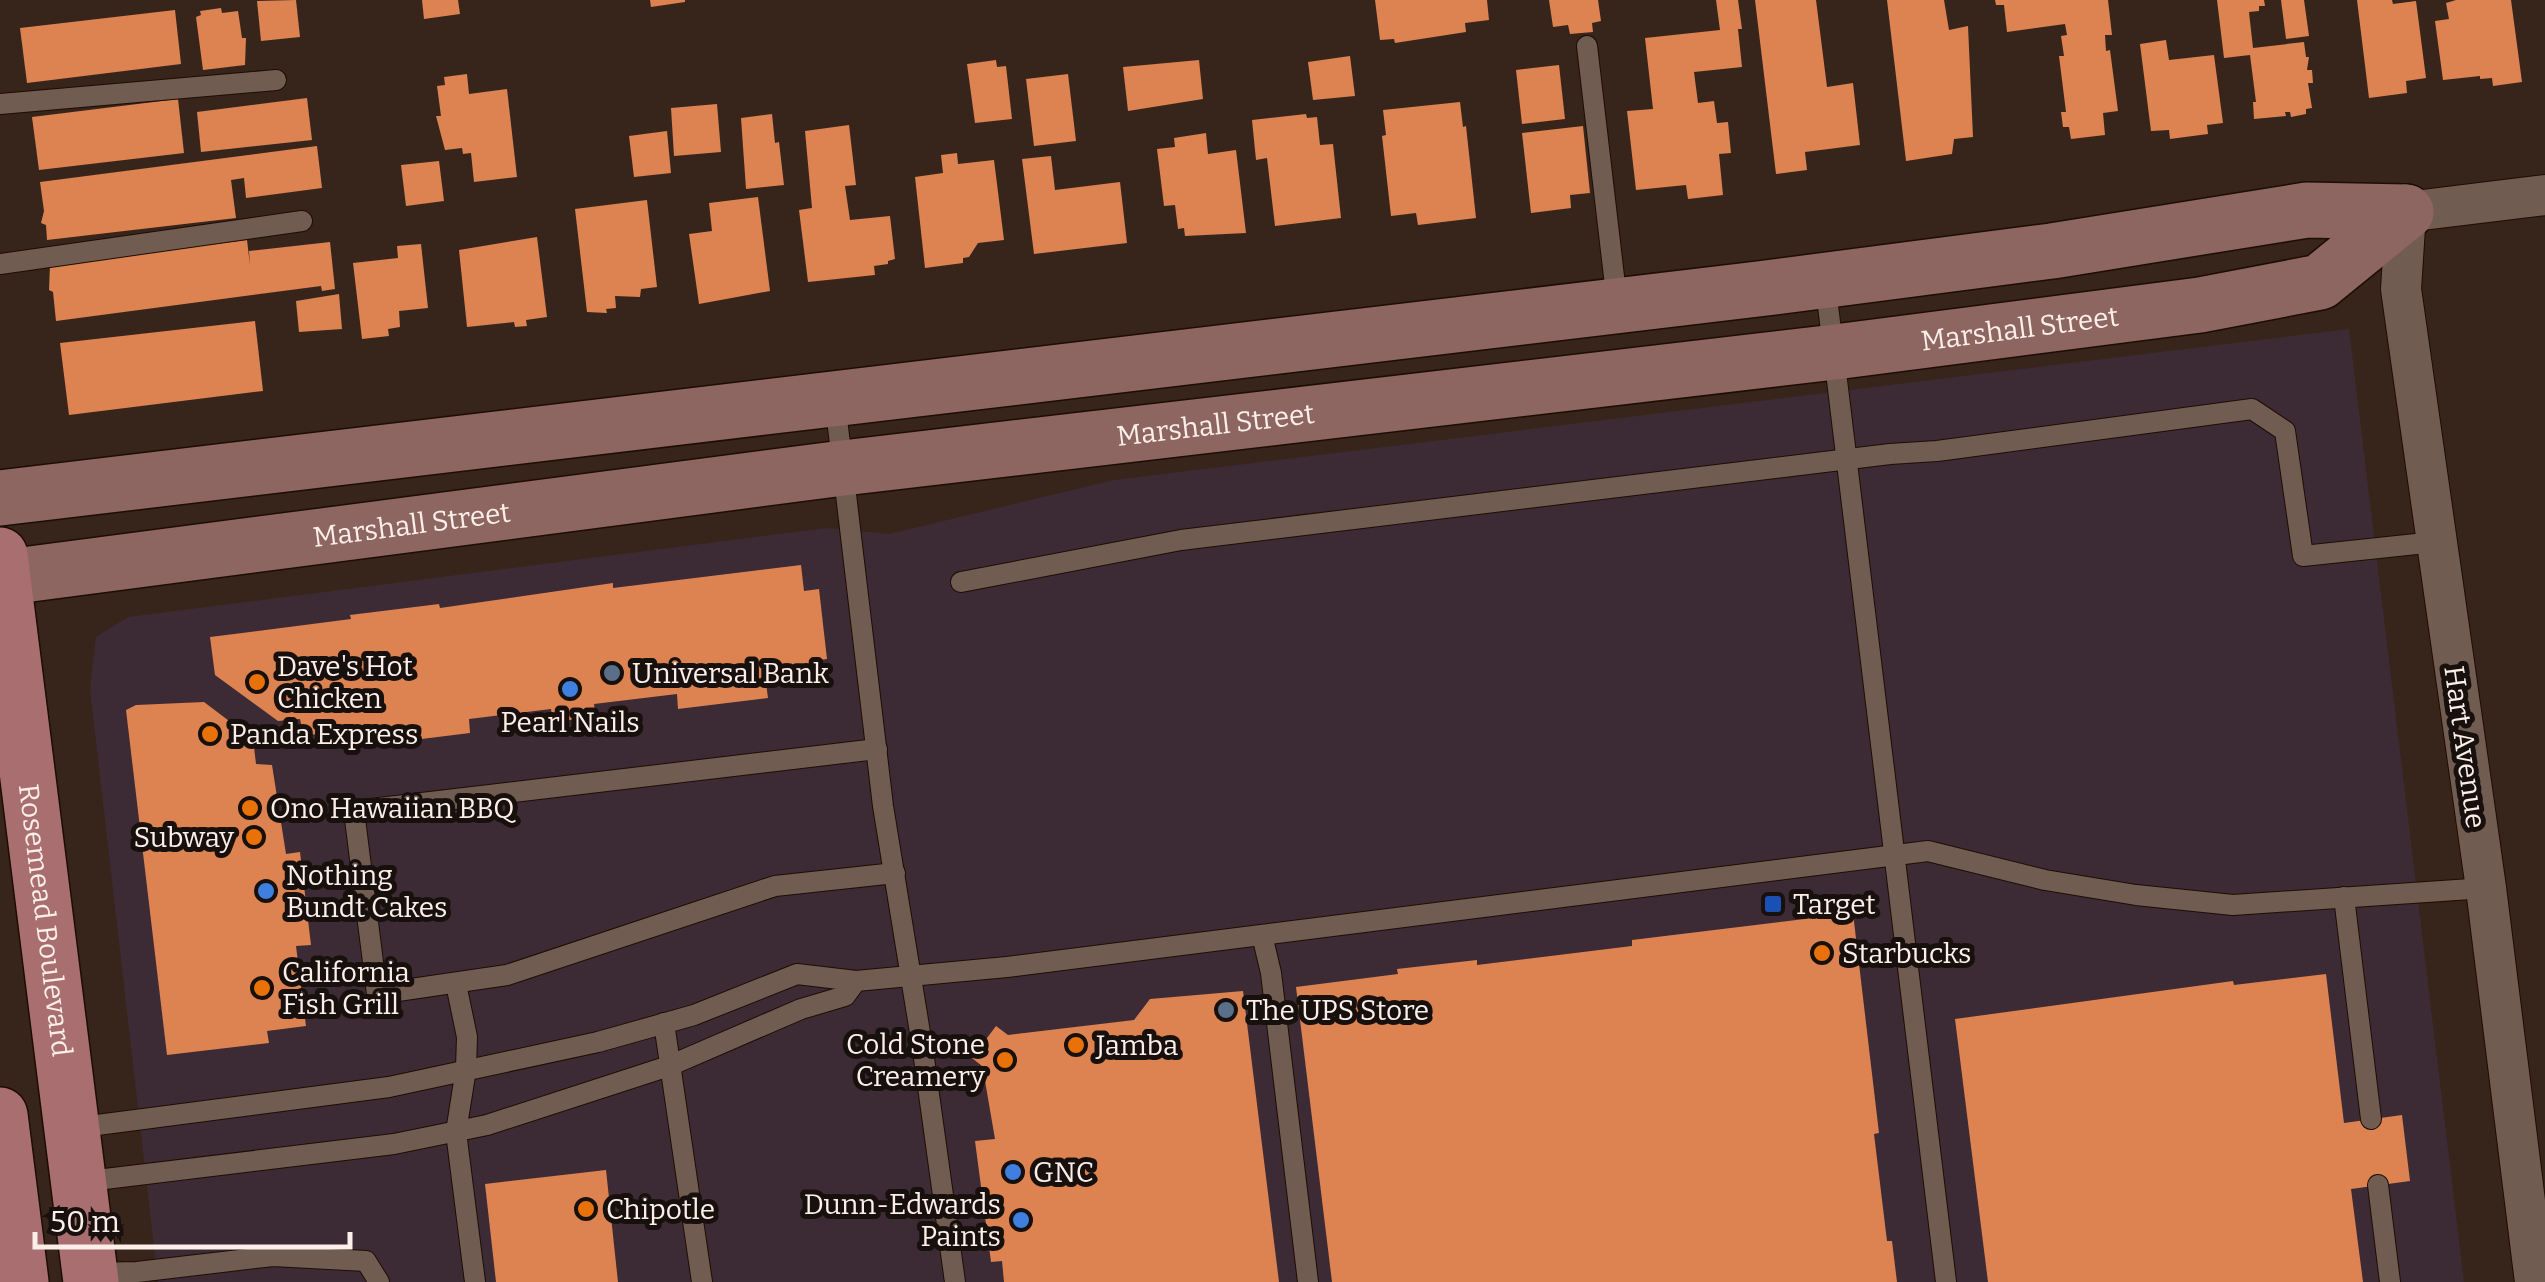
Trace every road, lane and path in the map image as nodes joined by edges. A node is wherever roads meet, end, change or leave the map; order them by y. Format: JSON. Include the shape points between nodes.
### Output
{"nodes":[{"id":1,"x":1587,"y":46,"type":"dead end"},
{"id":2,"x":276,"y":80,"type":"dead end"},
{"id":3,"x":0,"y":104,"type":"edge"},
{"id":4,"x":2545,"y":196,"type":"edge"},
{"id":5,"x":2406,"y":212,"type":"junction"},
{"id":6,"x":302,"y":220,"type":"dead end"},
{"id":7,"x":0,"y":264,"type":"edge"},
{"id":8,"x":1825,"y":280,"type":"junction"},
{"id":9,"x":1618,"y":305,"type":"junction"},
{"id":10,"x":1834,"y":352,"type":"junction"},
{"id":11,"x":835,"y":398,"type":"junction"},
{"id":12,"x":1845,"y":459,"type":"junction"},
{"id":13,"x":842,"y":468,"type":"junction"},
{"id":14,"x":0,"y":498,"type":"edge"},
{"id":15,"x":2435,"y":542,"type":"junction"},
{"id":16,"x":1,"y":570,"type":"edge"},
{"id":17,"x":961,"y":582,"type":"dead end"},
{"id":18,"x":878,"y":750,"type":"junction"},
{"id":19,"x":1893,"y":856,"type":"junction"},
{"id":20,"x":895,"y":873,"type":"junction"},
{"id":21,"x":2486,"y":888,"type":"junction"},
{"id":22,"x":2344,"y":897,"type":"junction"},
{"id":23,"x":1262,"y":935,"type":"junction"},
{"id":24,"x":911,"y":976,"type":"junction"},
{"id":25,"x":856,"y":981,"type":"junction"},
{"id":26,"x":456,"y":984,"type":"junction"},
{"id":27,"x":664,"y":1024,"type":"junction"},
{"id":28,"x":669,"y":1066,"type":"junction"},
{"id":29,"x":466,"y":1069,"type":"junction"},
{"id":30,"x":0,"y":1115,"type":"edge"},
{"id":31,"x":2371,"y":1120,"type":"dead end"},
{"id":32,"x":72,"y":1128,"type":"junction"},
{"id":33,"x":456,"y":1132,"type":"junction"},
{"id":34,"x":80,"y":1182,"type":"junction"},
{"id":35,"x":2378,"y":1185,"type":"dead end"},
{"id":36,"x":91,"y":1278,"type":"edge"},
{"id":37,"x":21,"y":1282,"type":"edge"},
{"id":38,"x":378,"y":1282,"type":"edge"},
{"id":39,"x":475,"y":1282,"type":"edge"},
{"id":40,"x":702,"y":1282,"type":"edge"},
{"id":41,"x":955,"y":1282,"type":"edge"},
{"id":42,"x":1308,"y":1282,"type":"edge"},
{"id":43,"x":1946,"y":1282,"type":"edge"},
{"id":44,"x":2390,"y":1282,"type":"edge"},
{"id":45,"x":2535,"y":1282,"type":"edge"}],
"edges":[{"from":1,"to":9,"type":"lane"},
{"from":2,"to":3,"type":"lane"},
{"from":4,"to":5,"type":"street"},
{"from":5,"to":8,"type":"street","via":[[2307,210]]},
{"from":5,"to":10,"type":"street","name":"Marshall Street","via":[[2320,282],[2200,305]]},
{"from":5,"to":15,"type":"street","name":"Hart Avenue","via":[[2403,312]]},
{"from":6,"to":7,"type":"lane"},
{"from":8,"to":9,"type":"street"},
{"from":8,"to":10,"type":"lane"},
{"from":9,"to":11,"type":"street"},
{"from":10,"to":12,"type":"lane"},
{"from":10,"to":13,"type":"street","name":"Marshall Street"},
{"from":11,"to":13,"type":"lane"},
{"from":11,"to":14,"type":"street"},
{"from":12,"to":15,"type":"lane","via":[[2252,410],[2285,431],[2303,556]]},
{"from":12,"to":17,"type":"lane","via":[[1181,540]]},
{"from":12,"to":19,"type":"lane"},
{"from":13,"to":16,"type":"street","name":"Marshall Street"},
{"from":13,"to":18,"type":"lane"},
{"from":15,"to":21,"type":"street","name":"Hart Avenue"},
{"from":16,"to":32,"type":"main road","name":"Rosemead Boulevard"},
{"from":18,"to":20,"type":"lane"},
{"from":18,"to":26,"type":"lane","via":[[354,811],[376,994]]},
{"from":19,"to":22,"type":"lane","via":[[1928,851],[2044,880],[2233,905]]},
{"from":19,"to":23,"type":"lane"},
{"from":19,"to":43,"type":"lane"},
{"from":20,"to":24,"type":"lane"},
{"from":20,"to":26,"type":"lane","via":[[775,886],[507,975]]},
{"from":21,"to":22,"type":"lane"},
{"from":21,"to":45,"type":"street","name":"Hart Avenue"},
{"from":22,"to":31,"type":"lane"},
{"from":23,"to":24,"type":"lane"},
{"from":23,"to":42,"type":"lane"},
{"from":24,"to":25,"type":"lane"},
{"from":24,"to":41,"type":"lane"},
{"from":25,"to":27,"type":"lane","via":[[797,974]]},
{"from":25,"to":28,"type":"lane","via":[[845,996]]},
{"from":26,"to":29,"type":"lane"},
{"from":27,"to":28,"type":"lane"},
{"from":27,"to":29,"type":"lane"},
{"from":28,"to":33,"type":"lane"},
{"from":28,"to":40,"type":"lane"},
{"from":29,"to":32,"type":"lane","via":[[389,1088]]},
{"from":29,"to":33,"type":"lane"},
{"from":30,"to":37,"type":"main road"},
{"from":32,"to":34,"type":"main road","name":"Rosemead Boulevard"},
{"from":33,"to":34,"type":"lane"},
{"from":33,"to":39,"type":"lane"},
{"from":34,"to":36,"type":"main road","name":"Rosemead Boulevard"},
{"from":35,"to":44,"type":"lane"},
{"from":36,"to":38,"type":"lane","via":[[274,1256],[366,1262]]}]}
